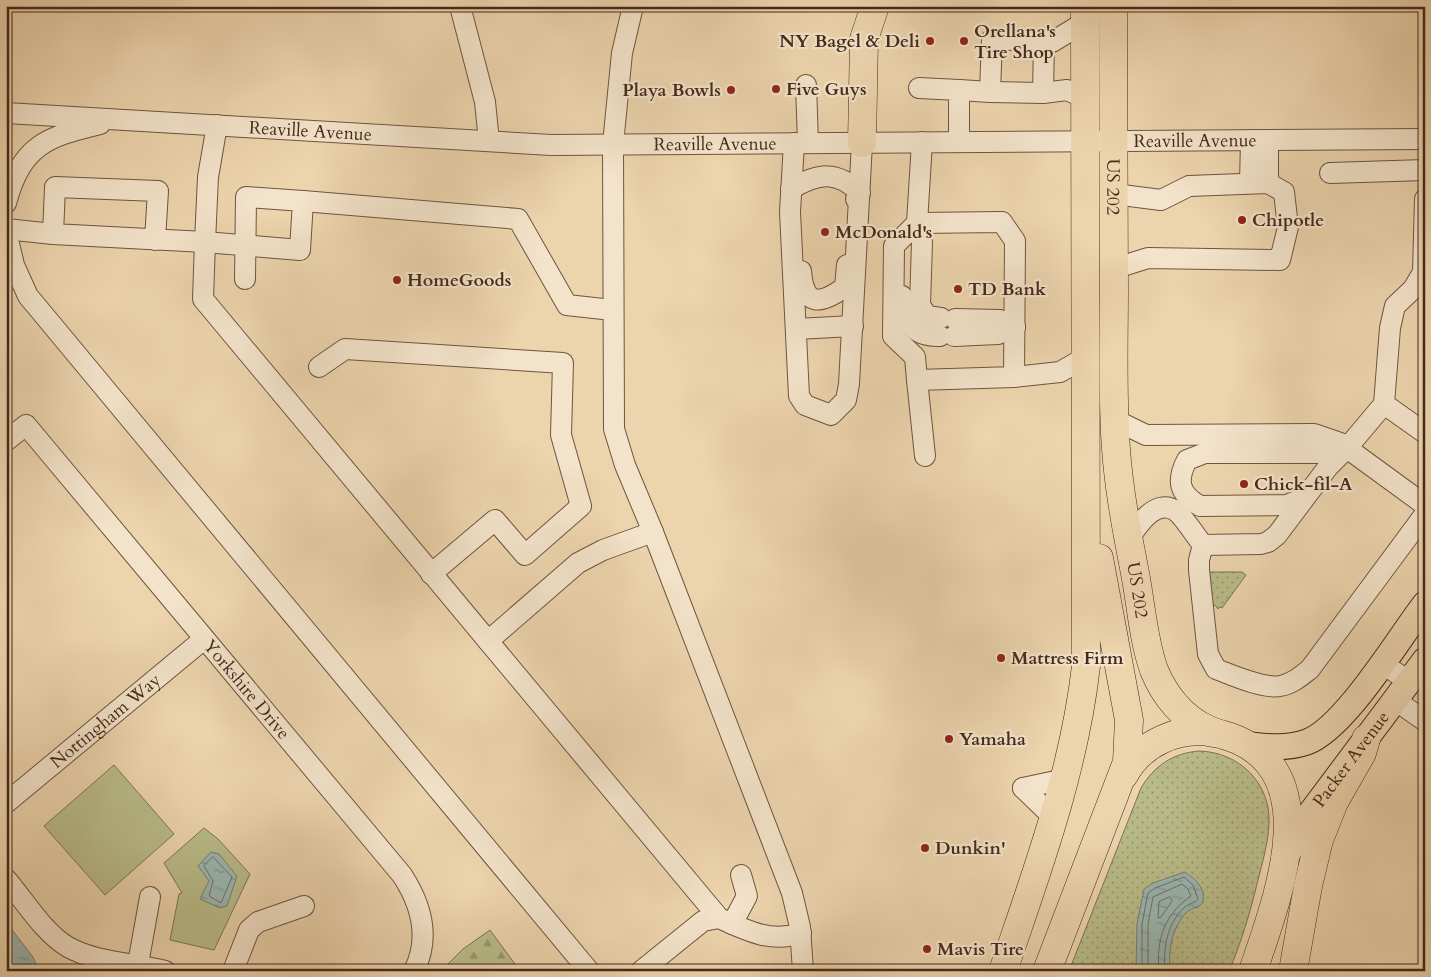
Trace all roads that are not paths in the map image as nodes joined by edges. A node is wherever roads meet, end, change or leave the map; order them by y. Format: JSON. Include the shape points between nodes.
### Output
{"nodes":[{"id":1,"x":460,"y":6,"type":"edge"},
{"id":2,"x":633,"y":6,"type":"edge"},
{"id":3,"x":875,"y":6,"type":"edge"},
{"id":4,"x":1113,"y":6,"type":"edge"},
{"id":5,"x":1085,"y":14,"type":"edge"},
{"id":6,"x":1044,"y":42,"type":"junction"},
{"id":7,"x":806,"y":85,"type":"dead end"},
{"id":8,"x":919,"y":88,"type":"dead end"},
{"id":9,"x":959,"y":90,"type":"junction"},
{"id":10,"x":990,"y":92,"type":"junction"},
{"id":11,"x":1043,"y":93,"type":"junction"},
{"id":12,"x":1085,"y":98,"type":"junction"},
{"id":13,"x":6,"y":113,"type":"edge"},
{"id":14,"x":126,"y":118,"type":"junction"},
{"id":15,"x":217,"y":125,"type":"junction"},
{"id":16,"x":1425,"y":139,"type":"edge"},
{"id":17,"x":1259,"y":140,"type":"junction"},
{"id":18,"x":489,"y":141,"type":"junction"},
{"id":19,"x":1099,"y":141,"type":"junction"},
{"id":20,"x":922,"y":142,"type":"junction"},
{"id":21,"x":959,"y":142,"type":"junction"},
{"id":22,"x":801,"y":143,"type":"junction"},
{"id":23,"x":862,"y":143,"type":"junction"},
{"id":24,"x":613,"y":144,"type":"junction"},
{"id":25,"x":1425,"y":170,"type":"edge"},
{"id":26,"x":1330,"y":173,"type":"dead end"},
{"id":27,"x":1259,"y":183,"type":"junction"},
{"id":28,"x":791,"y":193,"type":"junction"},
{"id":29,"x":860,"y":193,"type":"junction"},
{"id":30,"x":1114,"y":194,"type":"junction"},
{"id":31,"x":1425,"y":199,"type":"edge"},
{"id":32,"x":303,"y":201,"type":"junction"},
{"id":33,"x":6,"y":203,"type":"edge"},
{"id":34,"x":6,"y":230,"type":"edge"},
{"id":35,"x":911,"y":230,"type":"junction"},
{"id":36,"x":53,"y":234,"type":"junction"},
{"id":37,"x":155,"y":240,"type":"junction"},
{"id":38,"x":204,"y":242,"type":"junction"},
{"id":39,"x":245,"y":245,"type":"junction"},
{"id":40,"x":1113,"y":269,"type":"junction"},
{"id":41,"x":245,"y":279,"type":"dead end"},
{"id":42,"x":612,"y":310,"type":"junction"},
{"id":43,"x":853,"y":326,"type":"junction"},
{"id":44,"x":1015,"y":327,"type":"junction"},
{"id":45,"x":796,"y":329,"type":"junction"},
{"id":46,"x":1086,"y":357,"type":"junction"},
{"id":47,"x":319,"y":367,"type":"dead end"},
{"id":48,"x":1014,"y":377,"type":"junction"},
{"id":49,"x":917,"y":380,"type":"junction"},
{"id":50,"x":1384,"y":404,"type":"junction"},
{"id":51,"x":1115,"y":420,"type":"junction"},
{"id":52,"x":1425,"y":434,"type":"edge"},
{"id":53,"x":6,"y":441,"type":"edge"},
{"id":54,"x":1347,"y":448,"type":"junction"},
{"id":55,"x":1319,"y":453,"type":"junction"},
{"id":56,"x":925,"y":456,"type":"dead end"},
{"id":57,"x":1086,"y":463,"type":"junction"},
{"id":58,"x":1322,"y":474,"type":"junction"},
{"id":59,"x":1304,"y":498,"type":"junction"},
{"id":60,"x":1425,"y":505,"type":"edge"},
{"id":61,"x":1425,"y":514,"type":"edge"},
{"id":62,"x":653,"y":532,"type":"junction"},
{"id":63,"x":1128,"y":540,"type":"junction"},
{"id":64,"x":1203,"y":545,"type":"junction"},
{"id":65,"x":432,"y":574,"type":"junction"},
{"id":66,"x":1425,"y":604,"type":"edge"},
{"id":67,"x":204,"y":638,"type":"junction"},
{"id":68,"x":488,"y":641,"type":"junction"},
{"id":69,"x":1425,"y":660,"type":"edge"},
{"id":70,"x":1381,"y":663,"type":"junction"},
{"id":71,"x":1402,"y":691,"type":"junction"},
{"id":72,"x":1425,"y":721,"type":"edge"},
{"id":73,"x":1220,"y":734,"type":"junction"},
{"id":74,"x":1366,"y":739,"type":"junction"},
{"id":75,"x":1246,"y":744,"type":"junction"},
{"id":76,"x":1065,"y":779,"type":"junction"},
{"id":77,"x":1119,"y":785,"type":"junction"},
{"id":78,"x":6,"y":803,"type":"edge"},
{"id":79,"x":1054,"y":818,"type":"junction"},
{"id":80,"x":1284,"y":861,"type":"junction"},
{"id":81,"x":742,"y":875,"type":"dead end"},
{"id":82,"x":6,"y":879,"type":"edge"},
{"id":83,"x":150,"y":897,"type":"dead end"},
{"id":84,"x":304,"y":906,"type":"dead end"},
{"id":85,"x":1068,"y":918,"type":"junction"},
{"id":86,"x":726,"y":921,"type":"junction"},
{"id":87,"x":801,"y":934,"type":"junction"},
{"id":88,"x":138,"y":964,"type":"junction"},
{"id":89,"x":98,"y":965,"type":"edge"},
{"id":90,"x":165,"y":971,"type":"edge"},
{"id":91,"x":234,"y":971,"type":"edge"},
{"id":92,"x":414,"y":971,"type":"edge"},
{"id":93,"x":589,"y":971,"type":"edge"},
{"id":94,"x":641,"y":971,"type":"edge"},
{"id":95,"x":658,"y":971,"type":"edge"},
{"id":96,"x":803,"y":971,"type":"edge"},
{"id":97,"x":1003,"y":971,"type":"edge"},
{"id":98,"x":1030,"y":971,"type":"edge"},
{"id":99,"x":1047,"y":971,"type":"edge"},
{"id":100,"x":1253,"y":971,"type":"edge"},
{"id":101,"x":1293,"y":971,"type":"edge"}],
"edges":[{"from":1,"to":18,"type":"street","via":[[485,102]]},
{"from":2,"to":24,"type":"street","via":[[622,53]]},
{"from":3,"to":23,"type":"highway","via":[[864,39]]},
{"from":4,"to":19,"type":"highway","number":"US 202"},
{"from":5,"to":6,"type":"street","via":[[1052,42]]},
{"from":5,"to":12,"type":"highway","number":"US 202"},
{"from":6,"to":10,"type":"street","via":[[992,38]]},
{"from":6,"to":11,"type":"street"},
{"from":7,"to":22,"type":"street"},
{"from":8,"to":9,"type":"street"},
{"from":9,"to":10,"type":"street"},
{"from":9,"to":21,"type":"street"},
{"from":10,"to":11,"type":"street"},
{"from":11,"to":12,"type":"street","via":[[1067,90]]},
{"from":12,"to":19,"type":"highway","number":"US 202"},
{"from":13,"to":14,"type":"street","name":"Reaville Avenue"},
{"from":14,"to":15,"type":"street","name":"Reaville Avenue"},
{"from":14,"to":33,"type":"street","via":[[67,132],[42,143],[29,153]]},
{"from":15,"to":18,"type":"street","name":"Reaville Avenue"},
{"from":15,"to":38,"type":"street","via":[[208,177]]},
{"from":16,"to":17,"type":"street","name":"Reaville Avenue"},
{"from":17,"to":19,"type":"street","name":"Reaville Avenue"},
{"from":17,"to":27,"type":"street"},
{"from":18,"to":24,"type":"street","name":"Reaville Avenue"},
{"from":19,"to":21,"type":"street","name":"Reaville Avenue"},
{"from":19,"to":30,"type":"highway","name":"US 202","number":"US 202"},
{"from":19,"to":46,"type":"highway","name":"US 202","number":"US 202"},
{"from":20,"to":21,"type":"street","name":"Reaville Avenue"},
{"from":20,"to":23,"type":"street","name":"Reaville Avenue"},
{"from":20,"to":35,"type":"street"},
{"from":22,"to":23,"type":"street","name":"Reaville Avenue"},
{"from":22,"to":24,"type":"street","name":"Reaville Avenue"},
{"from":22,"to":28,"type":"street"},
{"from":23,"to":29,"type":"street"},
{"from":24,"to":42,"type":"street"},
{"from":25,"to":26,"type":"street"},
{"from":27,"to":30,"type":"street","via":[[1189,186],[1161,200]]},
{"from":27,"to":40,"type":"street","via":[[1284,192],[1288,227],[1280,260],[1148,258]]},
{"from":28,"to":29,"type":"street","via":[[809,178],[824,175],[847,180]]},
{"from":28,"to":29,"type":"street","via":[[799,203],[802,288],[808,297],[819,300],[830,298],[846,287],[847,213]]},
{"from":28,"to":45,"type":"street"},
{"from":29,"to":43,"type":"street"},
{"from":30,"to":40,"type":"highway","name":"US 202","number":"US 202"},
{"from":31,"to":50,"type":"street","via":[[1423,272],[1413,289],[1395,306],[1390,328]]},
{"from":32,"to":39,"type":"street","via":[[300,250]]},
{"from":32,"to":39,"type":"street","via":[[246,197]]},
{"from":32,"to":42,"type":"street","via":[[518,219],[567,305]]},
{"from":34,"to":36,"type":"street"},
{"from":34,"to":93,"type":"street","via":[[14,265],[28,296]]},
{"from":35,"to":44,"type":"street","via":[[922,242],[920,305],[926,316],[948,327],[1000,320]]},
{"from":35,"to":44,"type":"street","via":[[1002,222],[1016,241]]},
{"from":35,"to":49,"type":"street","via":[[894,246],[892,336],[915,357]]},
{"from":36,"to":37,"type":"street"},
{"from":36,"to":37,"type":"street","via":[[55,187],[158,191]]},
{"from":37,"to":38,"type":"street"},
{"from":38,"to":39,"type":"street"},
{"from":38,"to":65,"type":"street","via":[[203,299]]},
{"from":39,"to":41,"type":"street"},
{"from":40,"to":51,"type":"highway","name":"US 202","number":"US 202"},
{"from":42,"to":62,"type":"street","via":[[614,429]]},
{"from":43,"to":45,"type":"street"},
{"from":43,"to":45,"type":"street","via":[[846,400],[832,415],[805,405],[799,396]]},
{"from":44,"to":48,"type":"street"},
{"from":46,"to":48,"type":"street","via":[[1060,372]]},
{"from":46,"to":57,"type":"highway","name":"US 202","number":"US 202"},
{"from":47,"to":65,"type":"street","via":[[345,349],[562,363],[561,435],[581,506],[525,555],[496,520]]},
{"from":48,"to":49,"type":"street"},
{"from":49,"to":56,"type":"street"},
{"from":50,"to":52,"type":"street"},
{"from":50,"to":54,"type":"street"},
{"from":51,"to":54,"type":"street","via":[[1146,435],[1314,434]]},
{"from":51,"to":63,"type":"highway","name":"US 202","number":"US 202"},
{"from":53,"to":67,"type":"street","name":"Yorkshire Drive","via":[[26,424]]},
{"from":54,"to":55,"type":"street"},
{"from":54,"to":58,"type":"street"},
{"from":54,"to":60,"type":"street"},
{"from":55,"to":58,"type":"street"},
{"from":55,"to":59,"type":"street","via":[[1314,443],[1201,445],[1184,451],[1182,490],[1200,506],[1288,505]]},
{"from":57,"to":76,"type":"highway","name":"US 202","number":"US 202","via":[[1086,666]]},
{"from":57,"to":77,"type":"highway","via":[[1098,550],[1129,720],[1127,762]]},
{"from":58,"to":59,"type":"street"},
{"from":59,"to":64,"type":"street","via":[[1277,535],[1268,542]]},
{"from":61,"to":64,"type":"street","via":[[1310,669],[1294,681],[1279,686],[1216,669],[1208,654],[1199,570],[1198,560]]},
{"from":62,"to":68,"type":"street","via":[[578,563]]},
{"from":62,"to":87,"type":"street","via":[[792,893]]},
{"from":63,"to":64,"type":"street","via":[[1140,522],[1163,508],[1176,511]]},
{"from":63,"to":73,"type":"highway","name":"US 202","number":"US 202","via":[[1155,671],[1181,712]]},
{"from":65,"to":68,"type":"street"},
{"from":66,"to":70,"type":"main road","name":"Packer Avenue"},
{"from":67,"to":78,"type":"street","name":"Nottingham Way"},
{"from":67,"to":92,"type":"street","name":"Yorkshire Drive","via":[[414,893],[423,930],[422,949]]},
{"from":68,"to":86,"type":"street","via":[[554,723]]},
{"from":69,"to":71,"type":"main road","name":"Packer Avenue"},
{"from":70,"to":71,"type":"street"},
{"from":70,"to":75,"type":"main road","name":"Packer Avenue","via":[[1338,721],[1314,739],[1284,747]]},
{"from":71,"to":72,"type":"street"},
{"from":71,"to":74,"type":"main road","name":"Packer Avenue"},
{"from":73,"to":75,"type":"highway","name":"US 202","number":"US 202"},
{"from":73,"to":77,"type":"highway","via":[[1193,731],[1156,742],[1134,760]]},
{"from":74,"to":80,"type":"main road","name":"Packer Avenue","via":[[1306,819]]},
{"from":74,"to":101,"type":"highway","via":[[1362,752],[1342,784],[1319,840]]},
{"from":75,"to":80,"type":"highway","name":"US 202","number":"US 202","via":[[1270,764],[1284,790],[1288,820]]},
{"from":76,"to":79,"type":"highway","name":"US 202","number":"US 202"},
{"from":76,"to":79,"type":"street","via":[[1023,788]]},
{"from":77,"to":85,"type":"highway"},
{"from":79,"to":97,"type":"highway","name":"US 202","number":"US 202"},
{"from":80,"to":100,"type":"highway","name":"US 202","number":"US 202"},
{"from":81,"to":86,"type":"street","via":[[747,896]]},
{"from":82,"to":89,"type":"street","via":[[60,940]]},
{"from":83,"to":88,"type":"street"},
{"from":84,"to":91,"type":"street","via":[[258,922],[249,930]]},
{"from":85,"to":98,"type":"highway"},
{"from":85,"to":99,"type":"highway"},
{"from":86,"to":87,"type":"street","via":[[767,936],[785,938]]},
{"from":86,"to":94,"type":"street","via":[[703,921]]},
{"from":86,"to":95,"type":"street"},
{"from":87,"to":96,"type":"street"},
{"from":88,"to":89,"type":"street"},
{"from":88,"to":90,"type":"street"}]}
